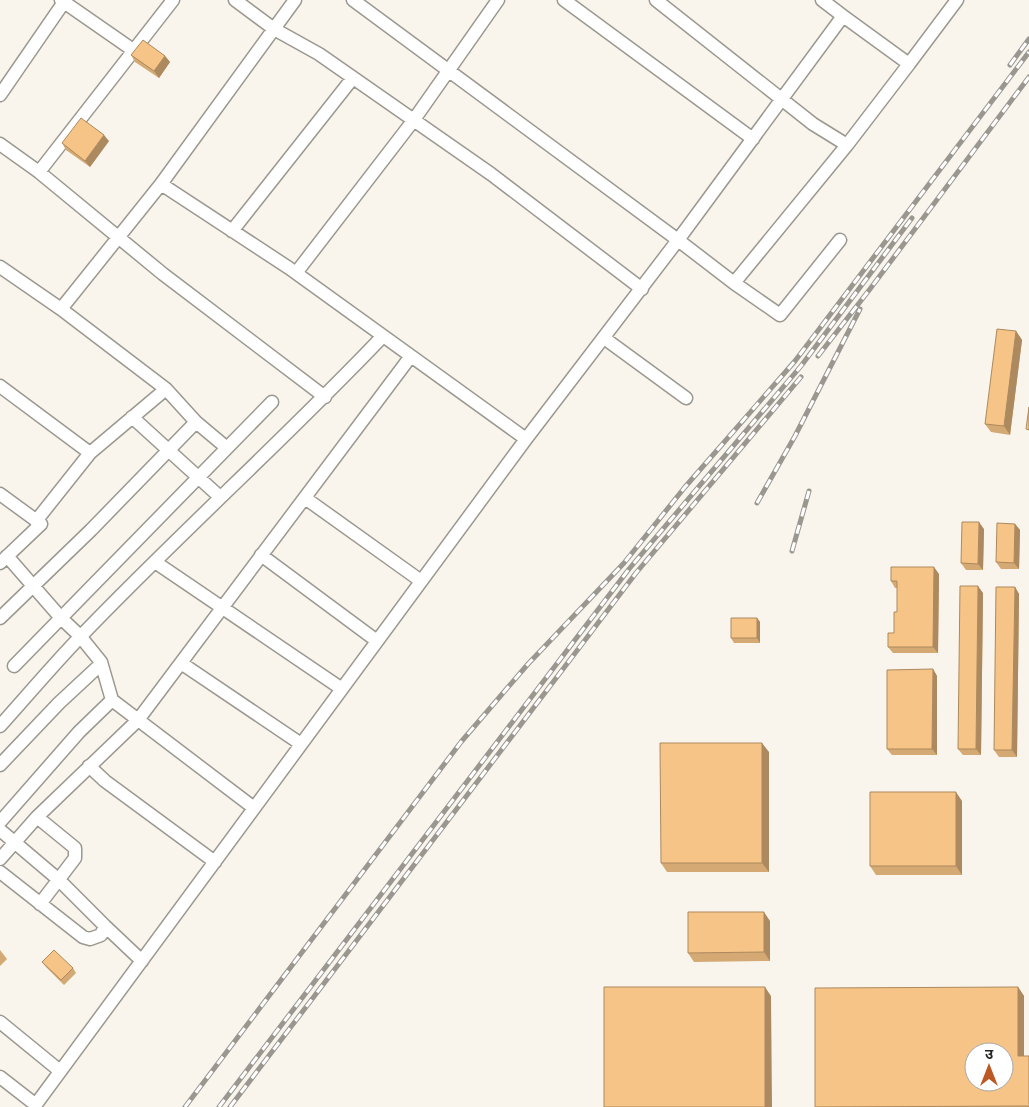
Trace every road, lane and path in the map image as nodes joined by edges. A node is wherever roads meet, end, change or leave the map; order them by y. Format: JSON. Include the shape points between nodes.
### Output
{"nodes":[{"id":1,"x":173,"y":0,"type":"edge"},
{"id":2,"x":235,"y":0,"type":"edge"},
{"id":3,"x":296,"y":0,"type":"edge"},
{"id":4,"x":353,"y":0,"type":"edge"},
{"id":5,"x":498,"y":0,"type":"edge"},
{"id":6,"x":564,"y":0,"type":"edge"},
{"id":7,"x":656,"y":0,"type":"edge"},
{"id":8,"x":822,"y":0,"type":"edge"},
{"id":9,"x":957,"y":0,"type":"edge"},
{"id":10,"x":62,"y":1,"type":"edge"},
{"id":11,"x":843,"y":16,"type":"junction"},
{"id":12,"x":274,"y":29,"type":"junction"},
{"id":13,"x":133,"y":50,"type":"junction"},
{"id":14,"x":909,"y":64,"type":"junction"},
{"id":15,"x":448,"y":70,"type":"junction"},
{"id":16,"x":352,"y":79,"type":"junction"},
{"id":17,"x":0,"y":95,"type":"edge"},
{"id":18,"x":783,"y":98,"type":"junction"},
{"id":19,"x":413,"y":120,"type":"junction"},
{"id":20,"x":753,"y":139,"type":"junction"},
{"id":21,"x":0,"y":144,"type":"edge"},
{"id":22,"x":847,"y":145,"type":"junction"},
{"id":23,"x":39,"y":172,"type":"junction"},
{"id":24,"x":161,"y":184,"type":"junction"},
{"id":25,"x":232,"y":231,"type":"junction"},
{"id":26,"x":119,"y":237,"type":"junction"},
{"id":27,"x":678,"y":240,"type":"junction"},
{"id":28,"x":840,"y":240,"type":"dead end"},
{"id":29,"x":0,"y":267,"type":"edge"},
{"id":30,"x":296,"y":273,"type":"junction"},
{"id":31,"x":734,"y":283,"type":"junction"},
{"id":32,"x":642,"y":289,"type":"junction"},
{"id":33,"x":61,"y":309,"type":"junction"},
{"id":34,"x":383,"y":336,"type":"junction"},
{"id":35,"x":604,"y":338,"type":"junction"},
{"id":36,"x":410,"y":356,"type":"junction"},
{"id":37,"x":0,"y":386,"type":"edge"},
{"id":38,"x":166,"y":389,"type":"junction"},
{"id":39,"x":325,"y":397,"type":"junction"},
{"id":40,"x":686,"y":398,"type":"dead end"},
{"id":41,"x":272,"y":402,"type":"dead end"},
{"id":42,"x":132,"y":417,"type":"junction"},
{"id":43,"x":196,"y":422,"type":"junction"},
{"id":44,"x":526,"y":439,"type":"junction"},
{"id":45,"x":227,"y":448,"type":"junction"},
{"id":46,"x":169,"y":450,"type":"junction"},
{"id":47,"x":90,"y":453,"type":"junction"},
{"id":48,"x":198,"y":478,"type":"junction"},
{"id":49,"x":0,"y":494,"type":"edge"},
{"id":50,"x":220,"y":497,"type":"junction"},
{"id":51,"x":304,"y":498,"type":"junction"},
{"id":52,"x":36,"y":521,"type":"junction"},
{"id":53,"x":261,"y":556,"type":"junction"},
{"id":54,"x":4,"y":560,"type":"edge"},
{"id":55,"x":155,"y":562,"type":"junction"},
{"id":56,"x":421,"y":581,"type":"junction"},
{"id":57,"x":32,"y":586,"type":"junction"},
{"id":58,"x":222,"y":607,"type":"junction"},
{"id":59,"x":0,"y":618,"type":"edge"},
{"id":60,"x":61,"y":618,"type":"junction"},
{"id":61,"x":80,"y":636,"type":"junction"},
{"id":62,"x":377,"y":641,"type":"junction"},
{"id":63,"x":101,"y":664,"type":"junction"},
{"id":64,"x":181,"y":664,"type":"junction"},
{"id":65,"x":14,"y":666,"type":"dead end"},
{"id":66,"x":342,"y":689,"type":"junction"},
{"id":67,"x":112,"y":700,"type":"junction"},
{"id":68,"x":138,"y":720,"type":"junction"},
{"id":69,"x":0,"y":726,"type":"edge"},
{"id":70,"x":302,"y":744,"type":"junction"},
{"id":71,"x":0,"y":765,"type":"edge"},
{"id":72,"x":89,"y":766,"type":"junction"},
{"id":73,"x":254,"y":808,"type":"junction"},
{"id":74,"x":37,"y":817,"type":"junction"},
{"id":75,"x":0,"y":822,"type":"edge"},
{"id":76,"x":0,"y":830,"type":"edge"},
{"id":77,"x":14,"y":844,"type":"junction"},
{"id":78,"x":0,"y":859,"type":"edge"},
{"id":79,"x":214,"y":862,"type":"junction"},
{"id":80,"x":0,"y":872,"type":"edge"},
{"id":81,"x":59,"y":880,"type":"junction"},
{"id":82,"x":40,"y":904,"type":"junction"},
{"id":83,"x":105,"y":926,"type":"junction"},
{"id":84,"x":142,"y":961,"type":"junction"},
{"id":85,"x":0,"y":1022,"type":"edge"},
{"id":86,"x":60,"y":1071,"type":"junction"},
{"id":87,"x":0,"y":1077,"type":"edge"},
{"id":88,"x":35,"y":1106,"type":"edge"}],
"edges":[{"from":1,"to":13,"type":"street"},
{"from":2,"to":12,"type":"street"},
{"from":3,"to":12,"type":"street"},
{"from":4,"to":15,"type":"street"},
{"from":5,"to":15,"type":"street"},
{"from":6,"to":20,"type":"street"},
{"from":7,"to":18,"type":"street"},
{"from":8,"to":11,"type":"street"},
{"from":9,"to":14,"type":"street"},
{"from":10,"to":13,"type":"street"},
{"from":10,"to":17,"type":"street"},
{"from":11,"to":14,"type":"street"},
{"from":11,"to":18,"type":"street"},
{"from":12,"to":16,"type":"street","via":[[319,54]]},
{"from":12,"to":24,"type":"street"},
{"from":13,"to":23,"type":"street"},
{"from":14,"to":22,"type":"street"},
{"from":15,"to":19,"type":"street"},
{"from":15,"to":27,"type":"street"},
{"from":16,"to":19,"type":"street"},
{"from":16,"to":25,"type":"street"},
{"from":18,"to":20,"type":"street"},
{"from":18,"to":22,"type":"street","via":[[813,124]]},
{"from":19,"to":30,"type":"street"},
{"from":19,"to":32,"type":"street","via":[[491,174]]},
{"from":20,"to":27,"type":"street"},
{"from":21,"to":23,"type":"street"},
{"from":22,"to":31,"type":"street"},
{"from":23,"to":26,"type":"street"},
{"from":24,"to":25,"type":"street"},
{"from":24,"to":26,"type":"street"},
{"from":25,"to":30,"type":"street"},
{"from":26,"to":33,"type":"street"},
{"from":26,"to":39,"type":"street"},
{"from":27,"to":31,"type":"street"},
{"from":27,"to":32,"type":"street"},
{"from":28,"to":31,"type":"street","via":[[780,315]]},
{"from":29,"to":33,"type":"street"},
{"from":30,"to":34,"type":"street"},
{"from":32,"to":35,"type":"street"},
{"from":33,"to":38,"type":"street"},
{"from":34,"to":36,"type":"street"},
{"from":34,"to":39,"type":"street"},
{"from":35,"to":40,"type":"street"},
{"from":35,"to":44,"type":"street"},
{"from":36,"to":44,"type":"street"},
{"from":36,"to":51,"type":"street"},
{"from":37,"to":47,"type":"street"},
{"from":38,"to":42,"type":"street"},
{"from":38,"to":43,"type":"street"},
{"from":39,"to":50,"type":"street"},
{"from":41,"to":45,"type":"street"},
{"from":42,"to":46,"type":"street"},
{"from":42,"to":47,"type":"street"},
{"from":43,"to":45,"type":"street"},
{"from":43,"to":46,"type":"street"},
{"from":44,"to":56,"type":"street"},
{"from":45,"to":48,"type":"street"},
{"from":46,"to":48,"type":"street"},
{"from":46,"to":57,"type":"street"},
{"from":47,"to":52,"type":"street"},
{"from":48,"to":50,"type":"street"},
{"from":48,"to":60,"type":"street"},
{"from":49,"to":52,"type":"street"},
{"from":50,"to":55,"type":"street"},
{"from":51,"to":53,"type":"street"},
{"from":51,"to":56,"type":"street"},
{"from":52,"to":54,"type":"street","via":[[41,524]]},
{"from":53,"to":58,"type":"street"},
{"from":53,"to":62,"type":"street"},
{"from":54,"to":57,"type":"street"},
{"from":55,"to":58,"type":"street"},
{"from":55,"to":61,"type":"street"},
{"from":56,"to":62,"type":"street"},
{"from":57,"to":59,"type":"street"},
{"from":57,"to":60,"type":"street"},
{"from":58,"to":64,"type":"street"},
{"from":58,"to":66,"type":"street"},
{"from":60,"to":61,"type":"street"},
{"from":60,"to":65,"type":"street"},
{"from":61,"to":63,"type":"street"},
{"from":61,"to":69,"type":"street"},
{"from":62,"to":66,"type":"street"},
{"from":63,"to":67,"type":"street"},
{"from":63,"to":71,"type":"street"},
{"from":64,"to":68,"type":"street"},
{"from":64,"to":70,"type":"street"},
{"from":66,"to":70,"type":"street"},
{"from":67,"to":68,"type":"street"},
{"from":67,"to":75,"type":"street","via":[[79,732]]},
{"from":68,"to":72,"type":"street"},
{"from":68,"to":73,"type":"street"},
{"from":70,"to":73,"type":"street"},
{"from":72,"to":74,"type":"street"},
{"from":72,"to":79,"type":"street"},
{"from":73,"to":79,"type":"street"},
{"from":74,"to":77,"type":"street"},
{"from":74,"to":81,"type":"street","via":[[75,848],[75,858]]},
{"from":76,"to":77,"type":"street"},
{"from":77,"to":78,"type":"street"},
{"from":77,"to":81,"type":"street"},
{"from":79,"to":84,"type":"street"},
{"from":80,"to":82,"type":"street"},
{"from":81,"to":82,"type":"street"},
{"from":81,"to":83,"type":"street"},
{"from":82,"to":83,"type":"street","via":[[83,937],[90,939],[100,935]]},
{"from":83,"to":84,"type":"street"},
{"from":84,"to":86,"type":"street"},
{"from":85,"to":86,"type":"street"},
{"from":86,"to":88,"type":"street"},
{"from":87,"to":88,"type":"street"}]}
